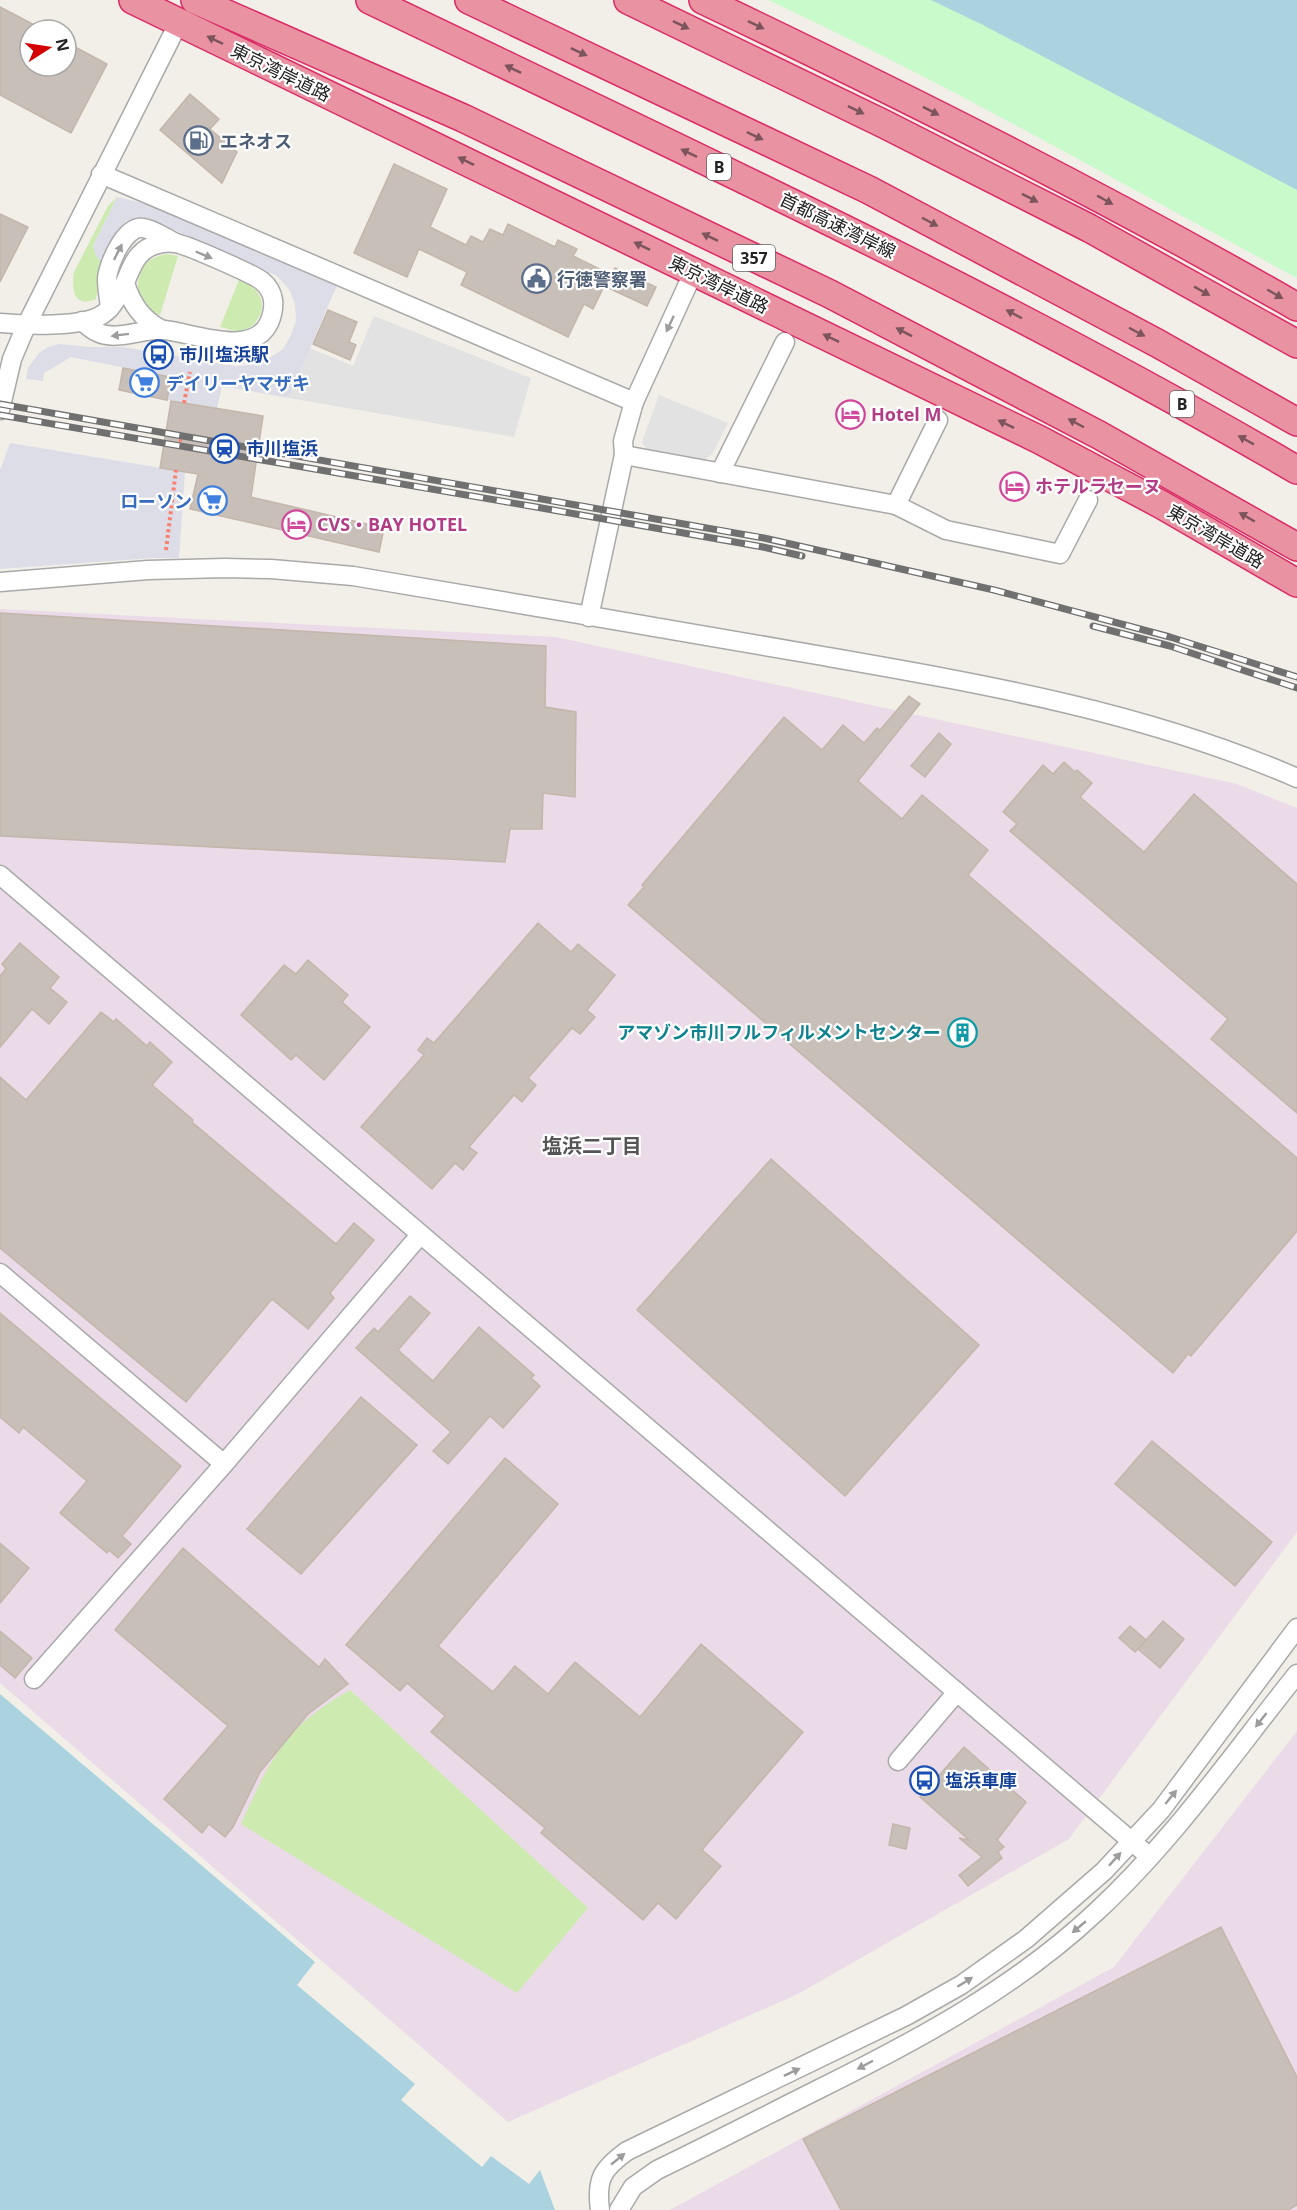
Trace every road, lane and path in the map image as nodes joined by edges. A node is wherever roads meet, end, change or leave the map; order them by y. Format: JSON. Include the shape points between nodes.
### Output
{"nodes":[{"id":1,"x":133,"y":0,"type":"edge"},
{"id":2,"x":195,"y":0,"type":"edge"},
{"id":3,"x":370,"y":0,"type":"edge"},
{"id":4,"x":469,"y":0,"type":"edge"},
{"id":5,"x":628,"y":0,"type":"edge"},
{"id":6,"x":703,"y":0,"type":"edge"},
{"id":7,"x":179,"y":22,"type":"junction"},
{"id":8,"x":101,"y":174,"type":"junction"},
{"id":9,"x":177,"y":243,"type":"junction"},
{"id":10,"x":694,"y":271,"type":"junction"},
{"id":11,"x":125,"y":283,"type":"junction"},
{"id":12,"x":1297,"y":307,"type":"edge"},
{"id":13,"x":110,"y":308,"type":"junction"},
{"id":14,"x":82,"y":321,"type":"junction"},
{"id":15,"x":0,"y":323,"type":"edge"},
{"id":16,"x":26,"y":326,"type":"junction"},
{"id":17,"x":162,"y":330,"type":"junction"},
{"id":18,"x":785,"y":342,"type":"dead end"},
{"id":19,"x":1297,"y":344,"type":"edge"},
{"id":20,"x":190,"y":372,"type":"dead end"},
{"id":21,"x":633,"y":402,"type":"junction"},
{"id":22,"x":184,"y":403,"type":"dead end"},
{"id":23,"x":0,"y":410,"type":"edge"},
{"id":24,"x":938,"y":420,"type":"dead end"},
{"id":25,"x":1297,"y":422,"type":"edge"},
{"id":26,"x":624,"y":455,"type":"junction"},
{"id":27,"x":176,"y":470,"type":"dead end"},
{"id":28,"x":1297,"y":470,"type":"edge"},
{"id":29,"x":720,"y":473,"type":"junction"},
{"id":30,"x":1088,"y":500,"type":"dead end"},
{"id":31,"x":896,"y":505,"type":"junction"},
{"id":32,"x":1297,"y":547,"type":"edge"},
{"id":33,"x":166,"y":550,"type":"dead end"},
{"id":34,"x":0,"y":582,"type":"edge"},
{"id":35,"x":1297,"y":583,"type":"edge"},
{"id":36,"x":589,"y":617,"type":"junction"},
{"id":37,"x":1297,"y":778,"type":"edge"},
{"id":38,"x":0,"y":875,"type":"edge"},
{"id":39,"x":420,"y":1235,"type":"junction"},
{"id":40,"x":0,"y":1273,"type":"edge"},
{"id":41,"x":224,"y":1464,"type":"junction"},
{"id":42,"x":1297,"y":1628,"type":"edge"},
{"id":43,"x":1270,"y":1664,"type":"junction"},
{"id":44,"x":1295,"y":1677,"type":"edge"},
{"id":45,"x":34,"y":1679,"type":"dead end"},
{"id":46,"x":957,"y":1692,"type":"junction"},
{"id":47,"x":1217,"y":1736,"type":"junction"},
{"id":48,"x":1237,"y":1752,"type":"junction"},
{"id":49,"x":898,"y":1761,"type":"dead end"},
{"id":50,"x":1132,"y":1841,"type":"junction"},
{"id":51,"x":1150,"y":1857,"type":"junction"},
{"id":52,"x":680,"y":2125,"type":"junction"},
{"id":53,"x":693,"y":2152,"type":"junction"},
{"id":54,"x":600,"y":2210,"type":"edge"},
{"id":55,"x":619,"y":2210,"type":"edge"}],
"edges":[{"from":1,"to":7,"type":"highway","name":"東京湾岸道路","number":"357"},
{"from":32,"to":2,"type":"highway","name":"東京湾岸道路","number":"357","one_way":true,"via":[[1099,435],[830,294],[463,118]]},
{"from":28,"to":3,"type":"highway","name":"首都高速湾岸線","number":"B","one_way":true,"via":[[1066,341],[849,230]]},
{"from":4,"to":25,"type":"highway","number":"B","one_way":true,"via":[[869,190]]},
{"from":5,"to":19,"type":"highway","one_way":true,"via":[[1089,228]]},
{"from":6,"to":12,"type":"highway","one_way":true,"via":[[1088,190]]},
{"from":7,"to":8,"type":"street"},
{"from":10,"to":7,"type":"highway","name":"東京湾岸道路","number":"357","one_way":true},
{"from":8,"to":16,"type":"street"},
{"from":8,"to":21,"type":"street"},
{"from":9,"to":11,"type":"street","via":[[162,243],[143,251]]},
{"from":13,"to":9,"type":"street","one_way":true,"via":[[109,270],[132,229],[143,228]]},
{"from":9,"to":17,"type":"street","one_way":true,"via":[[263,282],[273,299],[272,316],[261,334],[242,343]]},
{"from":10,"to":21,"type":"street","one_way":true},
{"from":35,"to":10,"type":"highway","name":"東京湾岸道路","number":"357","one_way":true,"via":[[1040,440]]},
{"from":11,"to":13,"type":"street"},
{"from":11,"to":17,"type":"street","via":[[140,315]]},
{"from":13,"to":14,"type":"street"},
{"from":14,"to":16,"type":"street"},
{"from":17,"to":14,"type":"street","one_way":true,"via":[[110,336]]},
{"from":15,"to":16,"type":"street"},
{"from":16,"to":23,"type":"street","via":[[12,359]]},
{"from":18,"to":29,"type":"street"},
{"from":20,"to":22,"type":"path"},
{"from":21,"to":26,"type":"street","via":[[623,441]]},
{"from":24,"to":31,"type":"street"},
{"from":26,"to":29,"type":"street"},
{"from":26,"to":36,"type":"street"},
{"from":27,"to":33,"type":"path"},
{"from":29,"to":31,"type":"street"},
{"from":30,"to":31,"type":"street","via":[[1060,554],[946,530]]},
{"from":34,"to":36,"type":"street","via":[[148,570],[271,569],[353,576]]},
{"from":36,"to":37,"type":"street","via":[[954,679],[1087,708],[1186,737]]},
{"from":38,"to":39,"type":"street"},
{"from":39,"to":41,"type":"street"},
{"from":39,"to":46,"type":"street"},
{"from":40,"to":41,"type":"street"},
{"from":41,"to":45,"type":"street"},
{"from":42,"to":43,"type":"street"},
{"from":43,"to":44,"type":"street"},
{"from":43,"to":47,"type":"street"},
{"from":44,"to":48,"type":"street","one_way":true},
{"from":46,"to":49,"type":"street"},
{"from":46,"to":50,"type":"street"},
{"from":47,"to":48,"type":"street"},
{"from":50,"to":47,"type":"street","one_way":true},
{"from":48,"to":51,"type":"street"},
{"from":50,"to":51,"type":"street"},
{"from":52,"to":50,"type":"street","one_way":true,"via":[[906,2016],[961,1985],[1026,1940],[1097,1878]]},
{"from":51,"to":53,"type":"street","one_way":true,"via":[[1042,1959],[983,2001]]},
{"from":52,"to":53,"type":"street"},
{"from":54,"to":52,"type":"street","one_way":true,"via":[[599,2181],[613,2161]]},
{"from":53,"to":55,"type":"street","via":[[644,2178],[633,2187]]}]}
